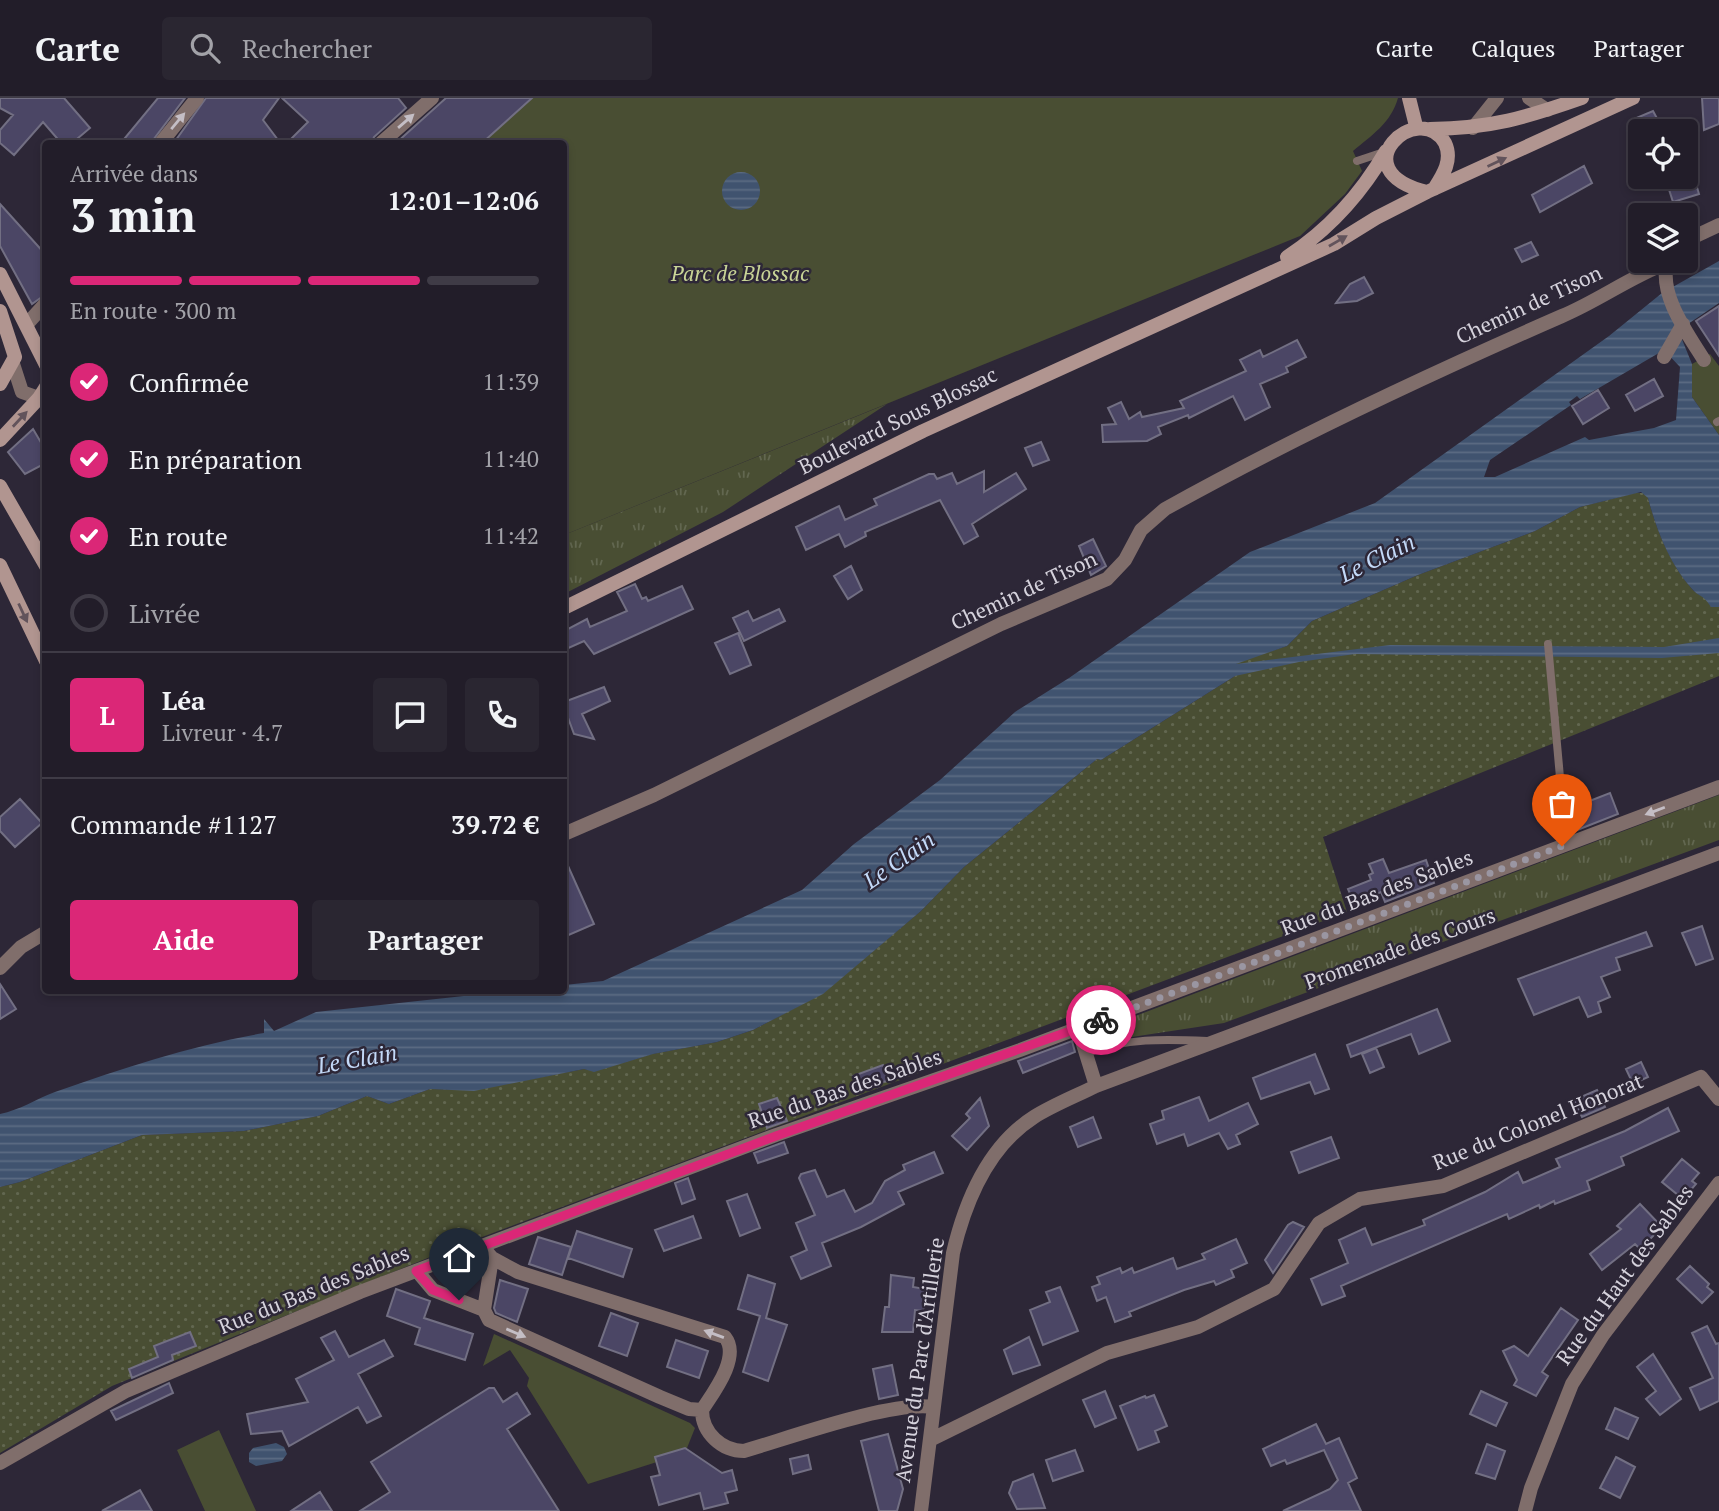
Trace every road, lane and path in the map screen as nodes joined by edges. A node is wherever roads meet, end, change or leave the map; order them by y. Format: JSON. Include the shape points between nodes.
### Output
{"nodes":[{"id":1,"x":197,"y":98,"type":"edge"},
{"id":2,"x":432,"y":98,"type":"edge"},
{"id":3,"x":1409,"y":98,"type":"edge"},
{"id":4,"x":1497,"y":98,"type":"edge"},
{"id":5,"x":1529,"y":98,"type":"edge"},
{"id":6,"x":1582,"y":98,"type":"edge"},
{"id":7,"x":1633,"y":98,"type":"edge"},
{"id":8,"x":1547,"y":110,"type":"junction"},
{"id":9,"x":1423,"y":127,"type":"junction"},
{"id":10,"x":1473,"y":128,"type":"junction"},
{"id":11,"x":163,"y":140,"type":"edge"},
{"id":12,"x":385,"y":140,"type":"edge"},
{"id":13,"x":1387,"y":151,"type":"junction"},
{"id":14,"x":1448,"y":151,"type":"junction"},
{"id":15,"x":1357,"y":160,"type":"dead end"},
{"id":16,"x":1430,"y":190,"type":"junction"},
{"id":17,"x":1719,"y":225,"type":"edge"},
{"id":18,"x":1698,"y":235,"type":"edge"},
{"id":19,"x":1640,"y":273,"type":"edge"},
{"id":20,"x":1664,"y":273,"type":"edge"},
{"id":21,"x":0,"y":274,"type":"edge"},
{"id":22,"x":1254,"y":279,"type":"junction"},
{"id":23,"x":42,"y":307,"type":"edge"},
{"id":24,"x":0,"y":311,"type":"edge"},
{"id":25,"x":27,"y":324,"type":"junction"},
{"id":26,"x":1685,"y":327,"type":"junction"},
{"id":27,"x":1665,"y":354,"type":"dead end"},
{"id":28,"x":42,"y":356,"type":"edge"},
{"id":29,"x":1704,"y":360,"type":"dead end"},
{"id":30,"x":13,"y":364,"type":"junction"},
{"id":31,"x":0,"y":384,"type":"edge"},
{"id":32,"x":42,"y":393,"type":"edge"},
{"id":33,"x":42,"y":394,"type":"edge"},
{"id":34,"x":0,"y":440,"type":"edge"},
{"id":35,"x":0,"y":486,"type":"edge"},
{"id":36,"x":0,"y":502,"type":"edge"},
{"id":37,"x":22,"y":520,"type":"junction"},
{"id":38,"x":42,"y":558,"type":"edge"},
{"id":39,"x":0,"y":565,"type":"edge"},
{"id":40,"x":567,"y":607,"type":"edge"},
{"id":41,"x":1548,"y":644,"type":"dead end"},
{"id":42,"x":42,"y":653,"type":"edge"},
{"id":43,"x":1719,"y":787,"type":"edge"},
{"id":44,"x":567,"y":833,"type":"edge"},
{"id":45,"x":1566,"y":845,"type":"junction"},
{"id":46,"x":1719,"y":853,"type":"edge"},
{"id":47,"x":42,"y":934,"type":"edge"},
{"id":48,"x":0,"y":968,"type":"edge"},
{"id":49,"x":1078,"y":1028,"type":"junction"},
{"id":50,"x":1213,"y":1041,"type":"junction"},
{"id":51,"x":1086,"y":1053,"type":"junction"},
{"id":52,"x":1096,"y":1086,"type":"junction"},
{"id":53,"x":1719,"y":1099,"type":"edge"},
{"id":54,"x":1719,"y":1183,"type":"edge"},
{"id":55,"x":482,"y":1246,"type":"junction"},
{"id":56,"x":492,"y":1258,"type":"junction"},
{"id":57,"x":416,"y":1271,"type":"junction"},
{"id":58,"x":484,"y":1310,"type":"junction"},
{"id":59,"x":933,"y":1407,"type":"junction"},
{"id":60,"x":702,"y":1410,"type":"junction"},
{"id":61,"x":930,"y":1440,"type":"junction"},
{"id":62,"x":0,"y":1463,"type":"edge"},
{"id":63,"x":921,"y":1511,"type":"edge"},
{"id":64,"x":1525,"y":1511,"type":"edge"}],
"edges":[{"from":11,"to":1,"type":"street","one_way":true},
{"from":12,"to":2,"type":"street","one_way":true},
{"from":3,"to":9,"type":"main road"},
{"from":4,"to":10,"type":"street"},
{"from":5,"to":8,"type":"street"},
{"from":6,"to":8,"type":"main road"},
{"from":16,"to":7,"type":"main road","name":"Boulevard Sous Blossac","one_way":true},
{"from":8,"to":10,"type":"main road","via":[[1518,121]]},
{"from":9,"to":10,"type":"main road"},
{"from":9,"to":13,"type":"main road","name":"Boulevard Sous Blossac","via":[[1396,133]]},
{"from":9,"to":14,"type":"main road","via":[[1440,136]]},
{"from":10,"to":14,"type":"main road"},
{"from":13,"to":15,"type":"lane"},
{"from":13,"to":16,"type":"main road","via":[[1388,167],[1396,180]]},
{"from":13,"to":22,"type":"main road","name":"Boulevard Sous Blossac","via":[[1363,190],[1342,212]]},
{"from":14,"to":16,"type":"main road","via":[[1447,166]]},
{"from":22,"to":16,"type":"main road","name":"Boulevard Sous Blossac","one_way":true,"via":[[1334,244]]},
{"from":17,"to":18,"type":"street"},
{"from":19,"to":44,"type":"street","name":"Chemin de Tison","via":[[1564,315],[1414,380],[1165,509],[1142,530],[1125,560],[1107,579],[1001,624]]},
{"from":20,"to":26,"type":"street","name":"Chemin de Tison"},
{"from":21,"to":25,"type":"main road"},
{"from":22,"to":40,"type":"main road","name":"Boulevard Sous Blossac","via":[[923,431]]},
{"from":23,"to":25,"type":"street"},
{"from":24,"to":30,"type":"main road","via":[[13,347]]},
{"from":25,"to":28,"type":"main road"},
{"from":26,"to":27,"type":"street"},
{"from":26,"to":29,"type":"street","name":"Chemin de Tison"},
{"from":30,"to":31,"type":"main road"},
{"from":30,"to":32,"type":"street","via":[[22,392]]},
{"from":34,"to":33,"type":"main road","one_way":true},
{"from":35,"to":37,"type":"main road"},
{"from":36,"to":37,"type":"main road"},
{"from":37,"to":38,"type":"main road"},
{"from":39,"to":42,"type":"main road","one_way":true},
{"from":41,"to":45,"type":"lane"},
{"from":43,"to":45,"type":"street","name":"Rue du Bas des Sables","one_way":true},
{"from":45,"to":49,"type":"street","name":"Rue du Bas des Sables"},
{"from":46,"to":50,"type":"street","name":"Promenade des Cours"},
{"from":47,"to":48,"type":"street"},
{"from":49,"to":51,"type":"street"},
{"from":49,"to":55,"type":"street","name":"Rue du Bas des Sables"},
{"from":50,"to":51,"type":"lane","via":[[1154,1039],[1112,1043]]},
{"from":50,"to":52,"type":"street","name":"Promenade des Cours"},
{"from":51,"to":52,"type":"street"},
{"from":52,"to":59,"type":"street","name":"Avenue du Parc d'Artillerie","via":[[1033,1118],[1014,1133],[979,1180],[961,1219],[953,1253]]},
{"from":53,"to":61,"type":"street","name":"Rue du Colonel Honorat","via":[[1701,1077],[1443,1186],[1360,1199],[1319,1223],[1274,1289],[1198,1327],[1107,1353]]},
{"from":54,"to":64,"type":"street","name":"Rue du Haut des Sables","via":[[1603,1335],[1572,1384]]},
{"from":55,"to":56,"type":"street"},
{"from":55,"to":57,"type":"street","name":"Rue du Bas des Sables"},
{"from":56,"to":58,"type":"street"},
{"from":60,"to":56,"type":"street","one_way":true,"via":[[723,1378],[730,1346],[725,1337],[518,1272]]},
{"from":57,"to":58,"type":"street","via":[[433,1290]]},
{"from":57,"to":62,"type":"street","name":"Rue du Bas des Sables","via":[[126,1391]]},
{"from":58,"to":60,"type":"street","one_way":true,"via":[[489,1320],[505,1328],[670,1401]]},
{"from":59,"to":60,"type":"street","via":[[915,1406],[734,1451],[718,1443],[704,1423]]},
{"from":59,"to":61,"type":"street","name":"Avenue du Parc d'Artillerie"},
{"from":61,"to":63,"type":"street","name":"Avenue du Parc d'Artillerie"}]}
